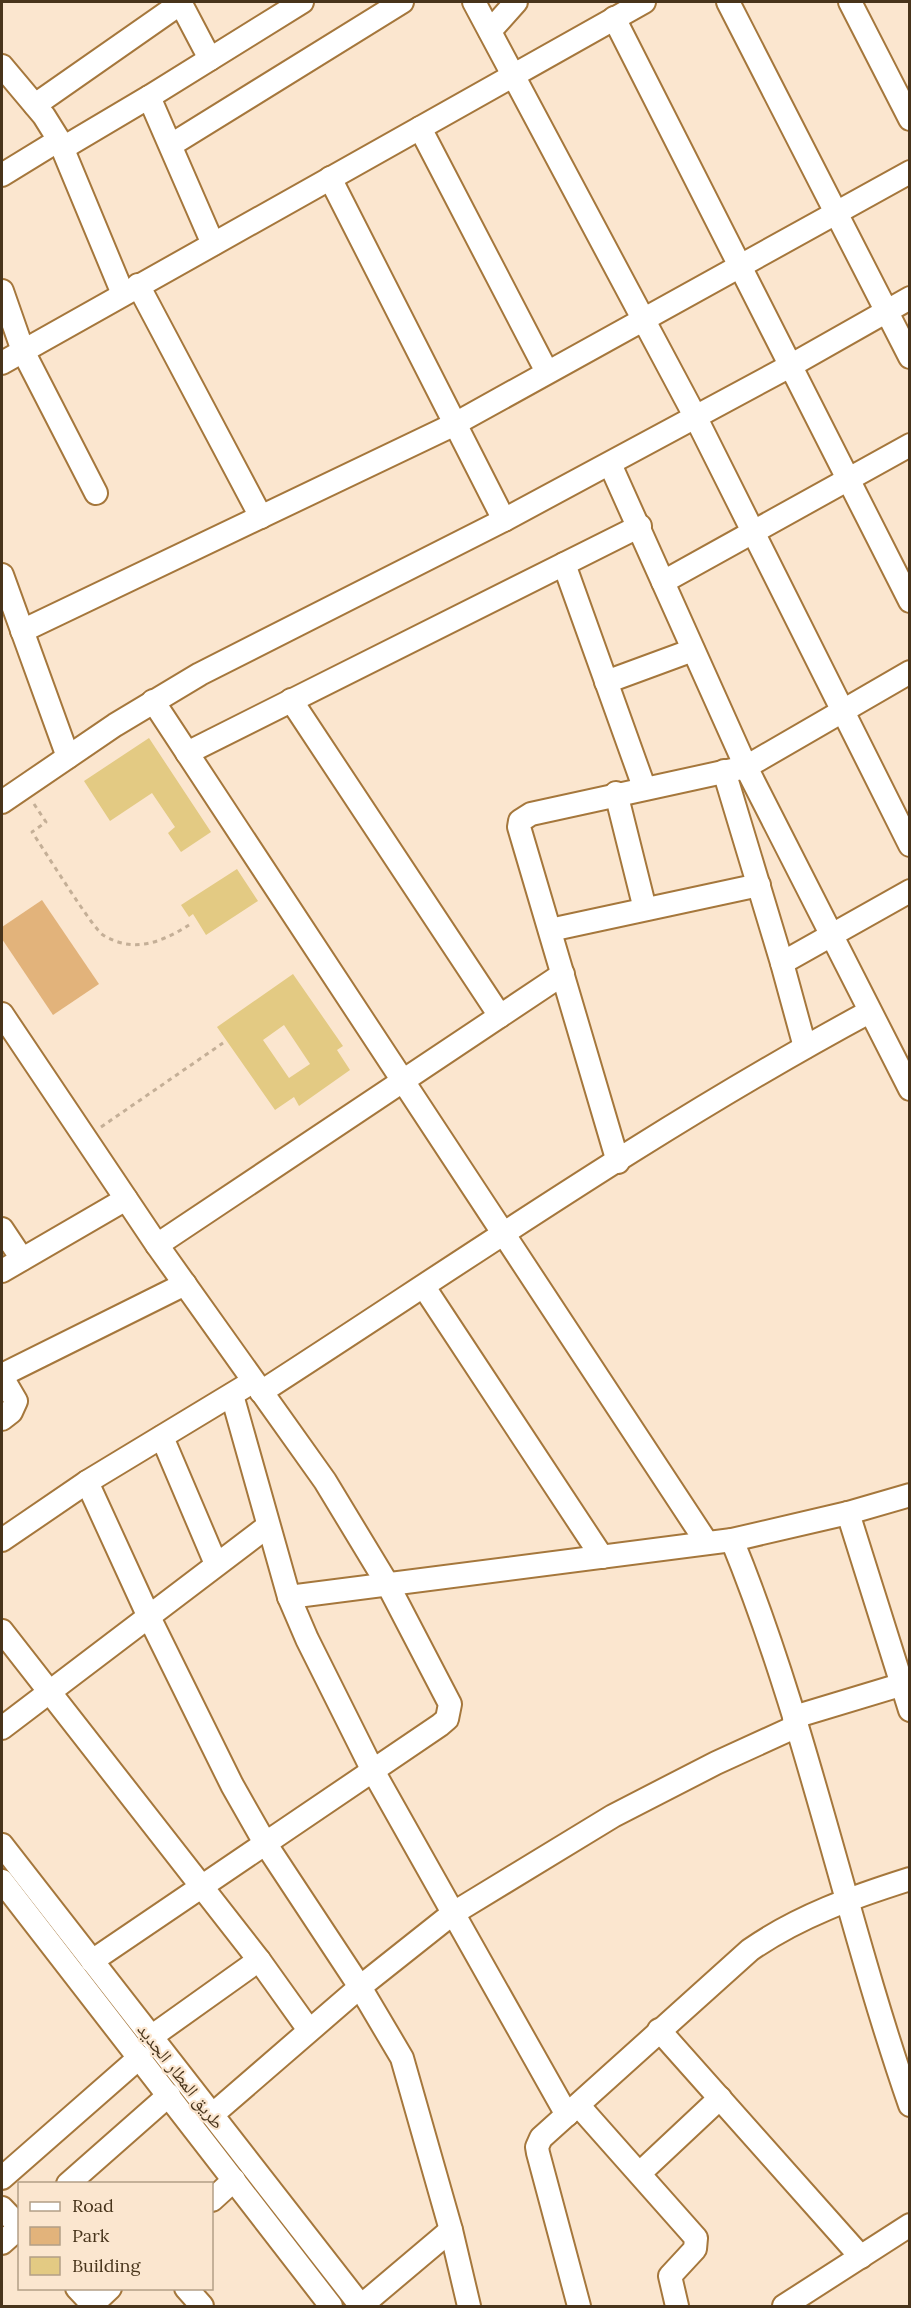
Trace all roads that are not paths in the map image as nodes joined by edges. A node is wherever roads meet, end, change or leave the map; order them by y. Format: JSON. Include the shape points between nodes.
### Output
{"nodes":[{"id":1,"x":180,"y":2,"type":"edge"},
{"id":2,"x":302,"y":2,"type":"edge"},
{"id":3,"x":402,"y":2,"type":"edge"},
{"id":4,"x":474,"y":2,"type":"edge"},
{"id":5,"x":516,"y":2,"type":"edge"},
{"id":6,"x":644,"y":2,"type":"edge"},
{"id":7,"x":728,"y":2,"type":"edge"},
{"id":8,"x":850,"y":2,"type":"edge"},
{"id":9,"x":614,"y":18,"type":"junction"},
{"id":10,"x":490,"y":31,"type":"junction"},
{"id":11,"x":210,"y":59,"type":"junction"},
{"id":12,"x":2,"y":66,"type":"edge"},
{"id":13,"x":514,"y":75,"type":"junction"},
{"id":14,"x":149,"y":97,"type":"junction"},
{"id":15,"x":35,"y":105,"type":"junction"},
{"id":16,"x":909,"y":120,"type":"edge"},
{"id":17,"x":420,"y":128,"type":"junction"},
{"id":18,"x":61,"y":144,"type":"junction"},
{"id":19,"x":171,"y":145,"type":"junction"},
{"id":20,"x":909,"y":172,"type":"edge"},
{"id":21,"x":2,"y":175,"type":"edge"},
{"id":22,"x":330,"y":178,"type":"junction"},
{"id":23,"x":837,"y":213,"type":"junction"},
{"id":24,"x":213,"y":244,"type":"junction"},
{"id":25,"x":740,"y":266,"type":"junction"},
{"id":26,"x":131,"y":290,"type":"junction"},
{"id":27,"x":2,"y":291,"type":"edge"},
{"id":28,"x":909,"y":298,"type":"edge"},
{"id":29,"x":887,"y":311,"type":"junction"},
{"id":30,"x":644,"y":319,"type":"junction"},
{"id":31,"x":23,"y":351,"type":"junction"},
{"id":32,"x":909,"y":357,"type":"edge"},
{"id":33,"x":2,"y":363,"type":"edge"},
{"id":34,"x":790,"y":366,"type":"junction"},
{"id":35,"x":547,"y":372,"type":"junction"},
{"id":36,"x":696,"y":418,"type":"junction"},
{"id":37,"x":453,"y":424,"type":"junction"},
{"id":38,"x":909,"y":445,"type":"edge"},
{"id":39,"x":610,"y":464,"type":"junction"},
{"id":40,"x":848,"y":479,"type":"junction"},
{"id":41,"x":96,"y":493,"type":"dead end"},
{"id":42,"x":261,"y":517,"type":"junction"},
{"id":43,"x":504,"y":520,"type":"junction"},
{"id":44,"x":640,"y":526,"type":"junction"},
{"id":45,"x":753,"y":532,"type":"junction"},
{"id":46,"x":564,"y":564,"type":"junction"},
{"id":47,"x":2,"y":575,"type":"edge"},
{"id":48,"x":663,"y":582,"type":"junction"},
{"id":49,"x":909,"y":601,"type":"edge"},
{"id":50,"x":6,"y":602,"type":"edge"},
{"id":51,"x":22,"y":632,"type":"junction"},
{"id":52,"x":693,"y":650,"type":"junction"},
{"id":53,"x":909,"y":672,"type":"edge"},
{"id":54,"x":606,"y":682,"type":"junction"},
{"id":55,"x":291,"y":700,"type":"junction"},
{"id":56,"x":153,"y":701,"type":"junction"},
{"id":57,"x":843,"y":711,"type":"junction"},
{"id":58,"x":187,"y":753,"type":"junction"},
{"id":59,"x":68,"y":757,"type":"junction"},
{"id":60,"x":735,"y":769,"type":"junction"},
{"id":61,"x":645,"y":787,"type":"junction"},
{"id":62,"x":616,"y":793,"type":"junction"},
{"id":63,"x":2,"y":802,"type":"edge"},
{"id":64,"x":909,"y":845,"type":"edge"},
{"id":65,"x":759,"y":885,"type":"junction"},
{"id":66,"x":909,"y":891,"type":"edge"},
{"id":67,"x":645,"y":909,"type":"junction"},
{"id":68,"x":550,"y":930,"type":"junction"},
{"id":69,"x":830,"y":936,"type":"junction"},
{"id":70,"x":782,"y":963,"type":"junction"},
{"id":71,"x":563,"y":974,"type":"junction"},
{"id":72,"x":869,"y":1012,"type":"junction"},
{"id":73,"x":2,"y":1014,"type":"edge"},
{"id":74,"x":500,"y":1016,"type":"junction"},
{"id":75,"x":11,"y":1046,"type":"edge"},
{"id":76,"x":805,"y":1047,"type":"junction"},
{"id":77,"x":403,"y":1082,"type":"junction"},
{"id":78,"x":909,"y":1089,"type":"edge"},
{"id":79,"x":618,"y":1162,"type":"junction"},
{"id":80,"x":126,"y":1199,"type":"junction"},
{"id":81,"x":2,"y":1228,"type":"edge"},
{"id":82,"x":504,"y":1235,"type":"junction"},
{"id":83,"x":157,"y":1245,"type":"junction"},
{"id":84,"x":22,"y":1259,"type":"junction"},
{"id":85,"x":2,"y":1271,"type":"edge"},
{"id":86,"x":185,"y":1284,"type":"junction"},
{"id":87,"x":424,"y":1287,"type":"junction"},
{"id":88,"x":2,"y":1376,"type":"edge"},
{"id":89,"x":257,"y":1387,"type":"junction"},
{"id":90,"x":232,"y":1395,"type":"junction"},
{"id":91,"x":2,"y":1419,"type":"edge"},
{"id":92,"x":162,"y":1437,"type":"junction"},
{"id":93,"x":87,"y":1482,"type":"junction"},
{"id":94,"x":909,"y":1495,"type":"edge"},
{"id":95,"x":848,"y":1513,"type":"junction"},
{"id":96,"x":268,"y":1526,"type":"junction"},
{"id":97,"x":2,"y":1540,"type":"edge"},
{"id":98,"x":732,"y":1540,"type":"junction"},
{"id":99,"x":707,"y":1543,"type":"junction"},
{"id":100,"x":602,"y":1557,"type":"junction"},
{"id":101,"x":216,"y":1564,"type":"junction"},
{"id":102,"x":388,"y":1585,"type":"junction"},
{"id":103,"x":289,"y":1597,"type":"junction"},
{"id":104,"x":148,"y":1615,"type":"junction"},
{"id":105,"x":2,"y":1631,"type":"edge"},
{"id":106,"x":906,"y":1683,"type":"edge"},
{"id":107,"x":50,"y":1694,"type":"junction"},
{"id":108,"x":909,"y":1710,"type":"edge"},
{"id":109,"x":795,"y":1722,"type":"junction"},
{"id":110,"x":2,"y":1728,"type":"edge"},
{"id":111,"x":372,"y":1770,"type":"junction"},
{"id":112,"x":265,"y":1844,"type":"junction"},
{"id":113,"x":2,"y":1845,"type":"edge"},
{"id":114,"x":909,"y":1879,"type":"edge"},
{"id":115,"x":201,"y":1886,"type":"junction"},
{"id":116,"x":5,"y":1894,"type":"edge"},
{"id":117,"x":848,"y":1898,"type":"junction"},
{"id":118,"x":452,"y":1914,"type":"junction"},
{"id":119,"x":259,"y":1960,"type":"junction"},
{"id":120,"x":92,"y":1961,"type":"junction"},
{"id":121,"x":360,"y":1987,"type":"junction"},
{"id":122,"x":309,"y":2030,"type":"junction"},
{"id":123,"x":659,"y":2030,"type":"junction"},
{"id":124,"x":151,"y":2037,"type":"junction"},
{"id":125,"x":140,"y":2057,"type":"junction"},
{"id":126,"x":169,"y":2095,"type":"junction"},
{"id":127,"x":720,"y":2098,"type":"junction"},
{"id":128,"x":909,"y":2101,"type":"edge"},
{"id":129,"x":573,"y":2110,"type":"junction"},
{"id":130,"x":212,"y":2115,"type":"junction"},
{"id":131,"x":640,"y":2174,"type":"junction"},
{"id":132,"x":2,"y":2178,"type":"edge"},
{"id":133,"x":80,"y":2180,"type":"edge"},
{"id":134,"x":234,"y":2180,"type":"junction"},
{"id":135,"x":213,"y":2199,"type":"edge"},
{"id":136,"x":2,"y":2208,"type":"edge"},
{"id":137,"x":18,"y":2225,"type":"edge"},
{"id":138,"x":909,"y":2225,"type":"edge"},
{"id":139,"x":18,"y":2229,"type":"edge"},
{"id":140,"x":451,"y":2230,"type":"junction"},
{"id":141,"x":2,"y":2243,"type":"edge"},
{"id":142,"x":861,"y":2256,"type":"junction"},
{"id":143,"x":108,"y":2290,"type":"edge"},
{"id":144,"x":187,"y":2290,"type":"edge"},
{"id":145,"x":87,"y":2300,"type":"edge"},
{"id":146,"x":352,"y":2303,"type":"edge"},
{"id":147,"x":202,"y":2307,"type":"edge"},
{"id":148,"x":331,"y":2307,"type":"edge"},
{"id":149,"x":469,"y":2307,"type":"edge"},
{"id":150,"x":579,"y":2307,"type":"edge"},
{"id":151,"x":677,"y":2307,"type":"edge"},
{"id":152,"x":784,"y":2307,"type":"edge"}],
"edges":[{"from":1,"to":11,"type":"street"},
{"from":1,"to":15,"type":"street"},
{"from":2,"to":11,"type":"street"},
{"from":3,"to":19,"type":"street"},
{"from":4,"to":10,"type":"street"},
{"from":5,"to":10,"type":"street"},
{"from":6,"to":9,"type":"street"},
{"from":7,"to":23,"type":"street"},
{"from":8,"to":16,"type":"street"},
{"from":9,"to":13,"type":"street"},
{"from":9,"to":25,"type":"street"},
{"from":10,"to":13,"type":"street"},
{"from":11,"to":14,"type":"street"},
{"from":12,"to":15,"type":"street"},
{"from":13,"to":17,"type":"street"},
{"from":13,"to":30,"type":"street"},
{"from":14,"to":18,"type":"street"},
{"from":14,"to":19,"type":"street"},
{"from":15,"to":18,"type":"street"},
{"from":17,"to":22,"type":"street"},
{"from":17,"to":35,"type":"street"},
{"from":18,"to":21,"type":"street"},
{"from":18,"to":26,"type":"street"},
{"from":19,"to":24,"type":"street"},
{"from":20,"to":23,"type":"street"},
{"from":22,"to":24,"type":"street"},
{"from":22,"to":37,"type":"street"},
{"from":23,"to":25,"type":"street"},
{"from":23,"to":29,"type":"street"},
{"from":24,"to":26,"type":"street"},
{"from":25,"to":30,"type":"street"},
{"from":25,"to":34,"type":"street"},
{"from":26,"to":31,"type":"street"},
{"from":26,"to":42,"type":"street"},
{"from":27,"to":31,"type":"street"},
{"from":28,"to":29,"type":"street"},
{"from":29,"to":32,"type":"street"},
{"from":29,"to":34,"type":"street"},
{"from":30,"to":35,"type":"street"},
{"from":30,"to":36,"type":"street"},
{"from":31,"to":33,"type":"street"},
{"from":31,"to":41,"type":"street"},
{"from":34,"to":36,"type":"street"},
{"from":34,"to":40,"type":"street"},
{"from":35,"to":37,"type":"street"},
{"from":36,"to":39,"type":"street"},
{"from":36,"to":45,"type":"street"},
{"from":37,"to":42,"type":"street"},
{"from":37,"to":43,"type":"street"},
{"from":38,"to":40,"type":"street"},
{"from":39,"to":43,"type":"street"},
{"from":39,"to":44,"type":"street"},
{"from":40,"to":45,"type":"street"},
{"from":40,"to":49,"type":"street"},
{"from":42,"to":51,"type":"street"},
{"from":43,"to":56,"type":"street"},
{"from":44,"to":46,"type":"street"},
{"from":44,"to":48,"type":"street"},
{"from":45,"to":48,"type":"street"},
{"from":45,"to":57,"type":"street"},
{"from":46,"to":54,"type":"street"},
{"from":46,"to":55,"type":"street"},
{"from":47,"to":50,"type":"street"},
{"from":48,"to":52,"type":"street"},
{"from":50,"to":51,"type":"street"},
{"from":51,"to":59,"type":"street"},
{"from":52,"to":54,"type":"street"},
{"from":52,"to":60,"type":"street"},
{"from":53,"to":57,"type":"street"},
{"from":54,"to":61,"type":"street"},
{"from":55,"to":58,"type":"street"},
{"from":55,"to":74,"type":"street"},
{"from":56,"to":58,"type":"street"},
{"from":56,"to":59,"type":"street"},
{"from":57,"to":60,"type":"street"},
{"from":57,"to":64,"type":"street"},
{"from":58,"to":77,"type":"street"},
{"from":59,"to":63,"type":"street"},
{"from":60,"to":61,"type":"street"},
{"from":60,"to":65,"type":"street"},
{"from":60,"to":69,"type":"street"},
{"from":61,"to":62,"type":"street"},
{"from":62,"to":67,"type":"street"},
{"from":62,"to":68,"type":"street","via":[[531,813],[520,821]]},
{"from":65,"to":67,"type":"street"},
{"from":65,"to":70,"type":"street"},
{"from":66,"to":69,"type":"street"},
{"from":67,"to":68,"type":"street"},
{"from":68,"to":71,"type":"street"},
{"from":69,"to":70,"type":"street"},
{"from":69,"to":72,"type":"street"},
{"from":70,"to":76,"type":"street"},
{"from":71,"to":74,"type":"street"},
{"from":71,"to":79,"type":"street"},
{"from":72,"to":76,"type":"street"},
{"from":72,"to":78,"type":"street"},
{"from":73,"to":75,"type":"street"},
{"from":74,"to":77,"type":"street"},
{"from":75,"to":80,"type":"street","via":[[84,1138]]},
{"from":76,"to":79,"type":"street"},
{"from":77,"to":82,"type":"street"},
{"from":77,"to":83,"type":"street"},
{"from":79,"to":82,"type":"street"},
{"from":80,"to":83,"type":"street"},
{"from":80,"to":84,"type":"street"},
{"from":81,"to":84,"type":"street"},
{"from":82,"to":87,"type":"street"},
{"from":82,"to":99,"type":"street"},
{"from":83,"to":86,"type":"street"},
{"from":84,"to":85,"type":"street"},
{"from":86,"to":88,"type":"street"},
{"from":86,"to":89,"type":"street"},
{"from":87,"to":89,"type":"street"},
{"from":87,"to":100,"type":"street"},
{"from":88,"to":91,"type":"street","via":[[16,1401]]},
{"from":89,"to":90,"type":"street"},
{"from":89,"to":102,"type":"street","via":[[326,1481]]},
{"from":90,"to":92,"type":"street"},
{"from":90,"to":96,"type":"street"},
{"from":92,"to":93,"type":"street"},
{"from":92,"to":101,"type":"street"},
{"from":93,"to":97,"type":"street"},
{"from":93,"to":104,"type":"street"},
{"from":94,"to":95,"type":"street"},
{"from":95,"to":98,"type":"street"},
{"from":95,"to":106,"type":"street"},
{"from":96,"to":101,"type":"street"},
{"from":96,"to":103,"type":"street"},
{"from":98,"to":99,"type":"street"},
{"from":98,"to":109,"type":"street"},
{"from":99,"to":100,"type":"street"},
{"from":100,"to":102,"type":"street"},
{"from":101,"to":104,"type":"street"},
{"from":102,"to":103,"type":"street"},
{"from":102,"to":111,"type":"street","via":[[447,1696],[450,1712],[440,1725]]},
{"from":103,"to":111,"type":"street"},
{"from":104,"to":107,"type":"street"},
{"from":104,"to":112,"type":"street"},
{"from":105,"to":107,"type":"street"},
{"from":106,"to":108,"type":"street"},
{"from":106,"to":109,"type":"street"},
{"from":107,"to":110,"type":"street"},
{"from":107,"to":115,"type":"street"},
{"from":109,"to":117,"type":"street"},
{"from":109,"to":118,"type":"street","via":[[612,1816]]},
{"from":111,"to":112,"type":"street"},
{"from":111,"to":118,"type":"street"},
{"from":112,"to":115,"type":"street"},
{"from":112,"to":121,"type":"street"},
{"from":113,"to":120,"type":"street","name":"طريق المطار الجديد"},
{"from":114,"to":117,"type":"street"},
{"from":115,"to":119,"type":"street"},
{"from":115,"to":120,"type":"street"},
{"from":116,"to":125,"type":"street","name":"طريق المطار الجديد"},
{"from":117,"to":123,"type":"street","via":[[750,1950]]},
{"from":117,"to":128,"type":"street"},
{"from":118,"to":121,"type":"street"},
{"from":118,"to":129,"type":"street"},
{"from":119,"to":122,"type":"street"},
{"from":119,"to":124,"type":"street"},
{"from":120,"to":124,"type":"street","name":"طريق المطار الجديد"},
{"from":121,"to":122,"type":"street"},
{"from":121,"to":140,"type":"street","via":[[402,2058]]},
{"from":122,"to":130,"type":"street"},
{"from":123,"to":127,"type":"street"},
{"from":123,"to":129,"type":"street"},
{"from":124,"to":130,"type":"street","name":"طريق المطار الجديد"},
{"from":125,"to":126,"type":"street","name":"طريق المطار الجديد"},
{"from":125,"to":132,"type":"street"},
{"from":126,"to":133,"type":"street"},
{"from":126,"to":134,"type":"street","name":"طريق المطار الجديد"},
{"from":127,"to":131,"type":"street"},
{"from":127,"to":142,"type":"street"},
{"from":129,"to":131,"type":"street"},
{"from":129,"to":150,"type":"street","via":[[541,2138],[537,2147]]},
{"from":130,"to":146,"type":"street","name":"طريق المطار الجديد"},
{"from":131,"to":151,"type":"street","via":[[696,2238],[694,2249],[670,2276]]},
{"from":134,"to":135,"type":"street"},
{"from":134,"to":148,"type":"street","name":"طريق المطار الجديد"},
{"from":136,"to":137,"type":"street"},
{"from":138,"to":142,"type":"street"},
{"from":139,"to":141,"type":"street"},
{"from":140,"to":146,"type":"street"},
{"from":140,"to":149,"type":"street"},
{"from":142,"to":152,"type":"street"},
{"from":143,"to":145,"type":"street"},
{"from":144,"to":147,"type":"street"}]}
